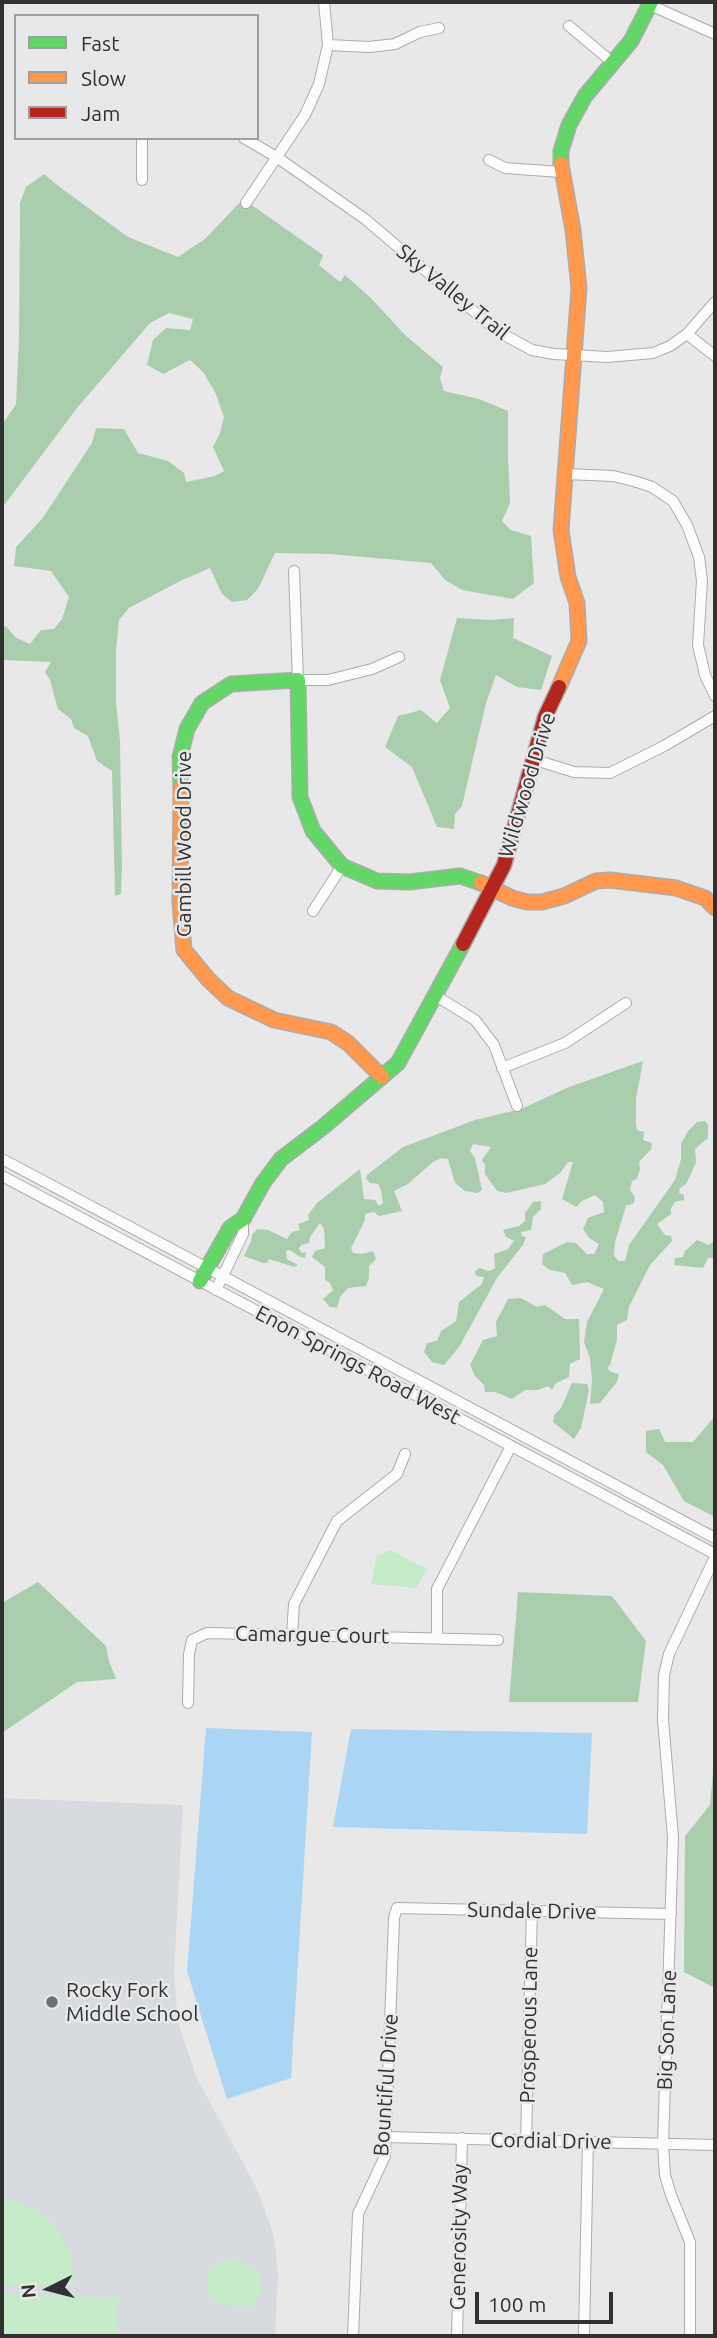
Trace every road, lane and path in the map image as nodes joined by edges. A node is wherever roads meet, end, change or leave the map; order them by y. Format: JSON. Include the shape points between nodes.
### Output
{"nodes":[{"id":1,"x":324,"y":2,"type":"edge"},
{"id":2,"x":651,"y":3,"type":"edge"},
{"id":3,"x":569,"y":26,"type":"dead end"},
{"id":4,"x":439,"y":29,"type":"dead end"},
{"id":5,"x":715,"y":34,"type":"edge"},
{"id":6,"x":328,"y":45,"type":"junction"},
{"id":7,"x":612,"y":62,"type":"junction"},
{"id":8,"x":142,"y":140,"type":"edge"},
{"id":9,"x":247,"y":140,"type":"edge"},
{"id":10,"x":278,"y":158,"type":"junction"},
{"id":11,"x":489,"y":160,"type":"dead end"},
{"id":12,"x":561,"y":172,"type":"junction"},
{"id":13,"x":142,"y":180,"type":"dead end"},
{"id":14,"x":246,"y":203,"type":"dead end"},
{"id":15,"x":715,"y":302,"type":"edge"},
{"id":16,"x":687,"y":334,"type":"junction"},
{"id":17,"x":574,"y":355,"type":"junction"},
{"id":18,"x":715,"y":356,"type":"edge"},
{"id":19,"x":566,"y":474,"type":"junction"},
{"id":20,"x":294,"y":571,"type":"dead end"},
{"id":21,"x":399,"y":657,"type":"dead end"},
{"id":22,"x":299,"y":680,"type":"junction"},
{"id":23,"x":715,"y":695,"type":"edge"},
{"id":24,"x":715,"y":716,"type":"edge"},
{"id":25,"x":532,"y":759,"type":"junction"},
{"id":26,"x":342,"y":866,"type":"junction"},
{"id":27,"x":493,"y":888,"type":"junction"},
{"id":28,"x":715,"y":908,"type":"edge"},
{"id":29,"x":313,"y":911,"type":"dead end"},
{"id":30,"x":436,"y":996,"type":"junction"},
{"id":31,"x":626,"y":1003,"type":"dead end"},
{"id":32,"x":502,"y":1068,"type":"junction"},
{"id":33,"x":382,"y":1077,"type":"junction"},
{"id":34,"x":517,"y":1106,"type":"dead end"},
{"id":35,"x":2,"y":1159,"type":"edge"},
{"id":36,"x":2,"y":1176,"type":"edge"},
{"id":37,"x":243,"y":1219,"type":"junction"},
{"id":38,"x":207,"y":1268,"type":"junction"},
{"id":39,"x":223,"y":1276,"type":"junction"},
{"id":40,"x":200,"y":1281,"type":"junction"},
{"id":41,"x":216,"y":1290,"type":"junction"},
{"id":42,"x":511,"y":1446,"type":"junction"},
{"id":43,"x":405,"y":1454,"type":"dead end"},
{"id":44,"x":715,"y":1538,"type":"edge"},
{"id":45,"x":715,"y":1556,"type":"edge"},
{"id":46,"x":292,"y":1636,"type":"junction"},
{"id":47,"x":437,"y":1637,"type":"junction"},
{"id":48,"x":498,"y":1640,"type":"dead end"},
{"id":49,"x":188,"y":1703,"type":"dead end"},
{"id":50,"x":532,"y":1910,"type":"junction"},
{"id":51,"x":395,"y":1912,"type":"joint"},
{"id":52,"x":671,"y":1914,"type":"junction"},
{"id":53,"x":386,"y":2137,"type":"junction"},
{"id":54,"x":461,"y":2138,"type":"junction"},
{"id":55,"x":526,"y":2140,"type":"junction"},
{"id":56,"x":588,"y":2141,"type":"junction"},
{"id":57,"x":663,"y":2144,"type":"junction"},
{"id":58,"x":715,"y":2145,"type":"edge"},
{"id":59,"x":353,"y":2336,"type":"edge"},
{"id":60,"x":457,"y":2336,"type":"edge"},
{"id":61,"x":584,"y":2336,"type":"edge"},
{"id":62,"x":690,"y":2336,"type":"edge"}],
"edges":[{"from":1,"to":6,"type":"street"},
{"from":2,"to":5,"type":"street"},
{"from":2,"to":7,"type":"street","name":"Wildwood Drive","via":[[631,41]]},
{"from":3,"to":7,"type":"street"},
{"from":4,"to":6,"type":"street","via":[[396,44]]},
{"from":6,"to":10,"type":"street","via":[[308,109]]},
{"from":7,"to":12,"type":"street","name":"Wildwood Drive","via":[[569,125],[561,151]]},
{"from":8,"to":13,"type":"street"},
{"from":9,"to":10,"type":"street","name":"Sky Valley Trail"},
{"from":10,"to":14,"type":"street"},
{"from":10,"to":17,"type":"street","name":"Sky Valley Trail","via":[[365,219],[496,331],[532,350]]},
{"from":11,"to":12,"type":"street","via":[[505,168]]},
{"from":12,"to":17,"type":"street","name":"Wildwood Drive","via":[[579,288]]},
{"from":15,"to":16,"type":"street","name":"Sky Valley Trail"},
{"from":16,"to":17,"type":"street","name":"Sky Valley Trail","via":[[653,354]]},
{"from":16,"to":18,"type":"street"},
{"from":17,"to":19,"type":"street","name":"Wildwood Drive"},
{"from":19,"to":23,"type":"street","via":[[634,481],[673,501],[699,557],[698,645]]},
{"from":19,"to":25,"type":"street","name":"Wildwood Drive","via":[[561,530],[577,603],[579,641]]},
{"from":20,"to":22,"type":"street"},
{"from":21,"to":22,"type":"street","via":[[328,680]]},
{"from":22,"to":26,"type":"street","via":[[300,797],[313,831]]},
{"from":22,"to":33,"type":"street","name":"Gambill Wood Drive","via":[[231,684],[202,703],[187,729],[180,757],[184,950],[235,1003],[274,1020],[331,1032]]},
{"from":24,"to":25,"type":"street","via":[[610,773],[574,772]]},
{"from":25,"to":27,"type":"street","name":"Wildwood Drive","via":[[512,840]]},
{"from":26,"to":27,"type":"street","via":[[377,881],[460,876]]},
{"from":26,"to":29,"type":"street"},
{"from":27,"to":28,"type":"street","via":[[512,898],[542,902],[610,880],[676,888],[705,898]]},
{"from":27,"to":30,"type":"street","name":"Wildwood Drive"},
{"from":30,"to":32,"type":"street","via":[[475,1020],[494,1045]]},
{"from":30,"to":33,"type":"street","name":"Wildwood Drive","via":[[398,1063]]},
{"from":31,"to":32,"type":"street","via":[[565,1043]]},
{"from":32,"to":34,"type":"street"},
{"from":33,"to":37,"type":"street","name":"Wildwood Drive","via":[[281,1159]]},
{"from":35,"to":38,"type":"street"},
{"from":36,"to":40,"type":"street","name":"Enon Springs Road West"},
{"from":37,"to":38,"type":"street","name":"Wildwood Drive","via":[[230,1228]]},
{"from":37,"to":39,"type":"street","name":"Wildwood Drive","via":[[243,1234]]},
{"from":38,"to":39,"type":"street"},
{"from":38,"to":40,"type":"street","name":"Wildwood Drive"},
{"from":39,"to":41,"type":"street","name":"Wildwood Drive"},
{"from":39,"to":44,"type":"street"},
{"from":40,"to":41,"type":"street","name":"Enon Springs Road West"},
{"from":41,"to":42,"type":"street","name":"Enon Springs Road West"},
{"from":42,"to":45,"type":"street","name":"Enon Springs Road West"},
{"from":42,"to":47,"type":"street","via":[[437,1589]]},
{"from":43,"to":46,"type":"street","via":[[397,1474],[337,1521],[294,1604]]},
{"from":45,"to":52,"type":"street","name":"Big Son Lane","via":[[669,1654],[664,1675],[673,1838]]},
{"from":46,"to":47,"type":"street","name":"Camargue Court"},
{"from":46,"to":49,"type":"street","name":"Camargue Court","via":[[207,1633],[192,1640]]},
{"from":47,"to":48,"type":"street","name":"Camargue Court"},
{"from":50,"to":51,"type":"street","name":"Sundale Drive","via":[[397,1908]]},
{"from":50,"to":52,"type":"street","name":"Sundale Drive"},
{"from":50,"to":55,"type":"street","name":"Prosperous Lane"},
{"from":51,"to":53,"type":"street","name":"Bountiful Drive"},
{"from":52,"to":57,"type":"street","name":"Big Son Lane"},
{"from":53,"to":54,"type":"street","name":"Cordial Drive"},
{"from":53,"to":59,"type":"street","name":"Bountiful Drive","via":[[385,2156],[356,2224]]},
{"from":54,"to":55,"type":"street","name":"Cordial Drive"},
{"from":54,"to":60,"type":"street","name":"Generosity Way"},
{"from":55,"to":56,"type":"street","name":"Cordial Drive"},
{"from":56,"to":57,"type":"street","name":"Cordial Drive"},
{"from":56,"to":61,"type":"street"},
{"from":57,"to":58,"type":"street","name":"Cordial Drive"},
{"from":57,"to":62,"type":"street","name":"Big Son Lane","via":[[665,2175],[691,2242]]}]}
